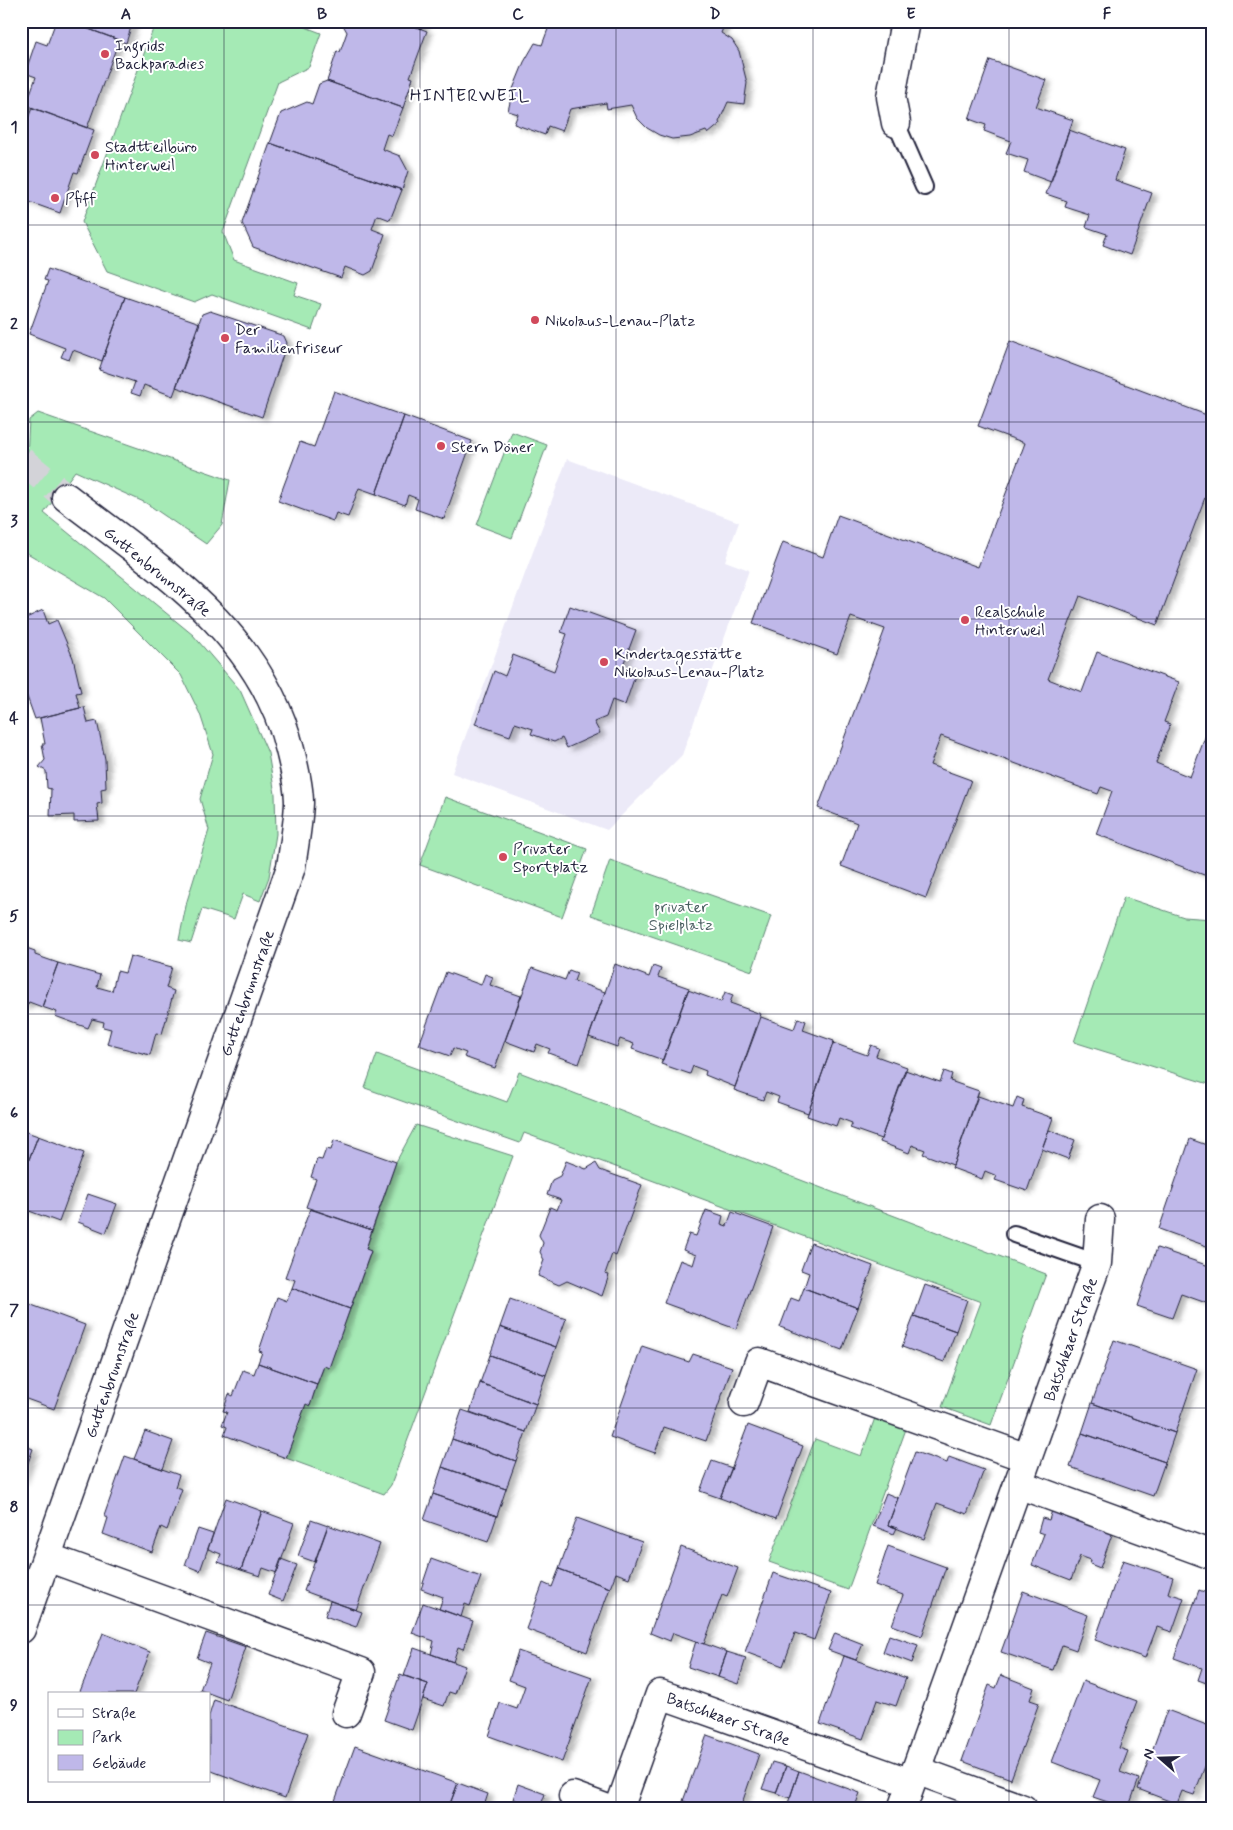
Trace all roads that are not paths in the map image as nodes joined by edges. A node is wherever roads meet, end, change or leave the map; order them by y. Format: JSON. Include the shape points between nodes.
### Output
{"nodes":[{"id":1,"x":905,"y":21,"type":"edge"},
{"id":2,"x":896,"y":122,"type":"joint"},
{"id":3,"x":924,"y":187,"type":"dead end"},
{"id":4,"x":66,"y":497,"type":"tunnel mouth"},
{"id":5,"x":1100,"y":1219,"type":"dead end"},
{"id":6,"x":1014,"y":1234,"type":"dead end"},
{"id":7,"x":1097,"y":1263,"type":"junction"},
{"id":8,"x":744,"y":1403,"type":"dead end"},
{"id":9,"x":1027,"y":1458,"type":"junction"},
{"id":10,"x":1018,"y":1484,"type":"junction"},
{"id":11,"x":1212,"y":1555,"type":"edge"},
{"id":12,"x":47,"y":1557,"type":"junction"},
{"id":13,"x":21,"y":1628,"type":"edge"},
{"id":14,"x":346,"y":1713,"type":"dead end"},
{"id":15,"x":914,"y":1777,"type":"junction"},
{"id":16,"x":573,"y":1796,"type":"dead end"},
{"id":17,"x":608,"y":1809,"type":"edge"},
{"id":18,"x":619,"y":1809,"type":"edge"},
{"id":19,"x":902,"y":1809,"type":"edge"},
{"id":20,"x":1023,"y":1809,"type":"edge"}],
"edges":[{"from":1,"to":2,"type":"street","via":[[891,96]]},
{"from":2,"to":3,"type":"lane"},
{"from":4,"to":12,"type":"street","name":"Guttenbrunnstraße","via":[[188,592],[220,622],[248,658],[285,728],[299,802],[291,867]]},
{"from":5,"to":7,"type":"street","name":"Batschkaer Straße"},
{"from":6,"to":7,"type":"lane"},
{"from":7,"to":9,"type":"street","name":"Batschkaer Straße"},
{"from":8,"to":9,"type":"street","via":[[759,1362]]},
{"from":9,"to":10,"type":"street","name":"Batschkaer Straße"},
{"from":10,"to":11,"type":"street"},
{"from":10,"to":15,"type":"street","name":"Batschkaer Straße"},
{"from":12,"to":13,"type":"street","name":"Guttenbrunnstraße"},
{"from":12,"to":14,"type":"street","via":[[361,1672]]},
{"from":15,"to":18,"type":"street","name":"Batschkaer Straße","via":[[660,1694]]},
{"from":15,"to":19,"type":"street","name":"Batschkaer Straße"},
{"from":15,"to":20,"type":"street","name":"Batschkaer Straße"},
{"from":16,"to":17,"type":"street"}]}
